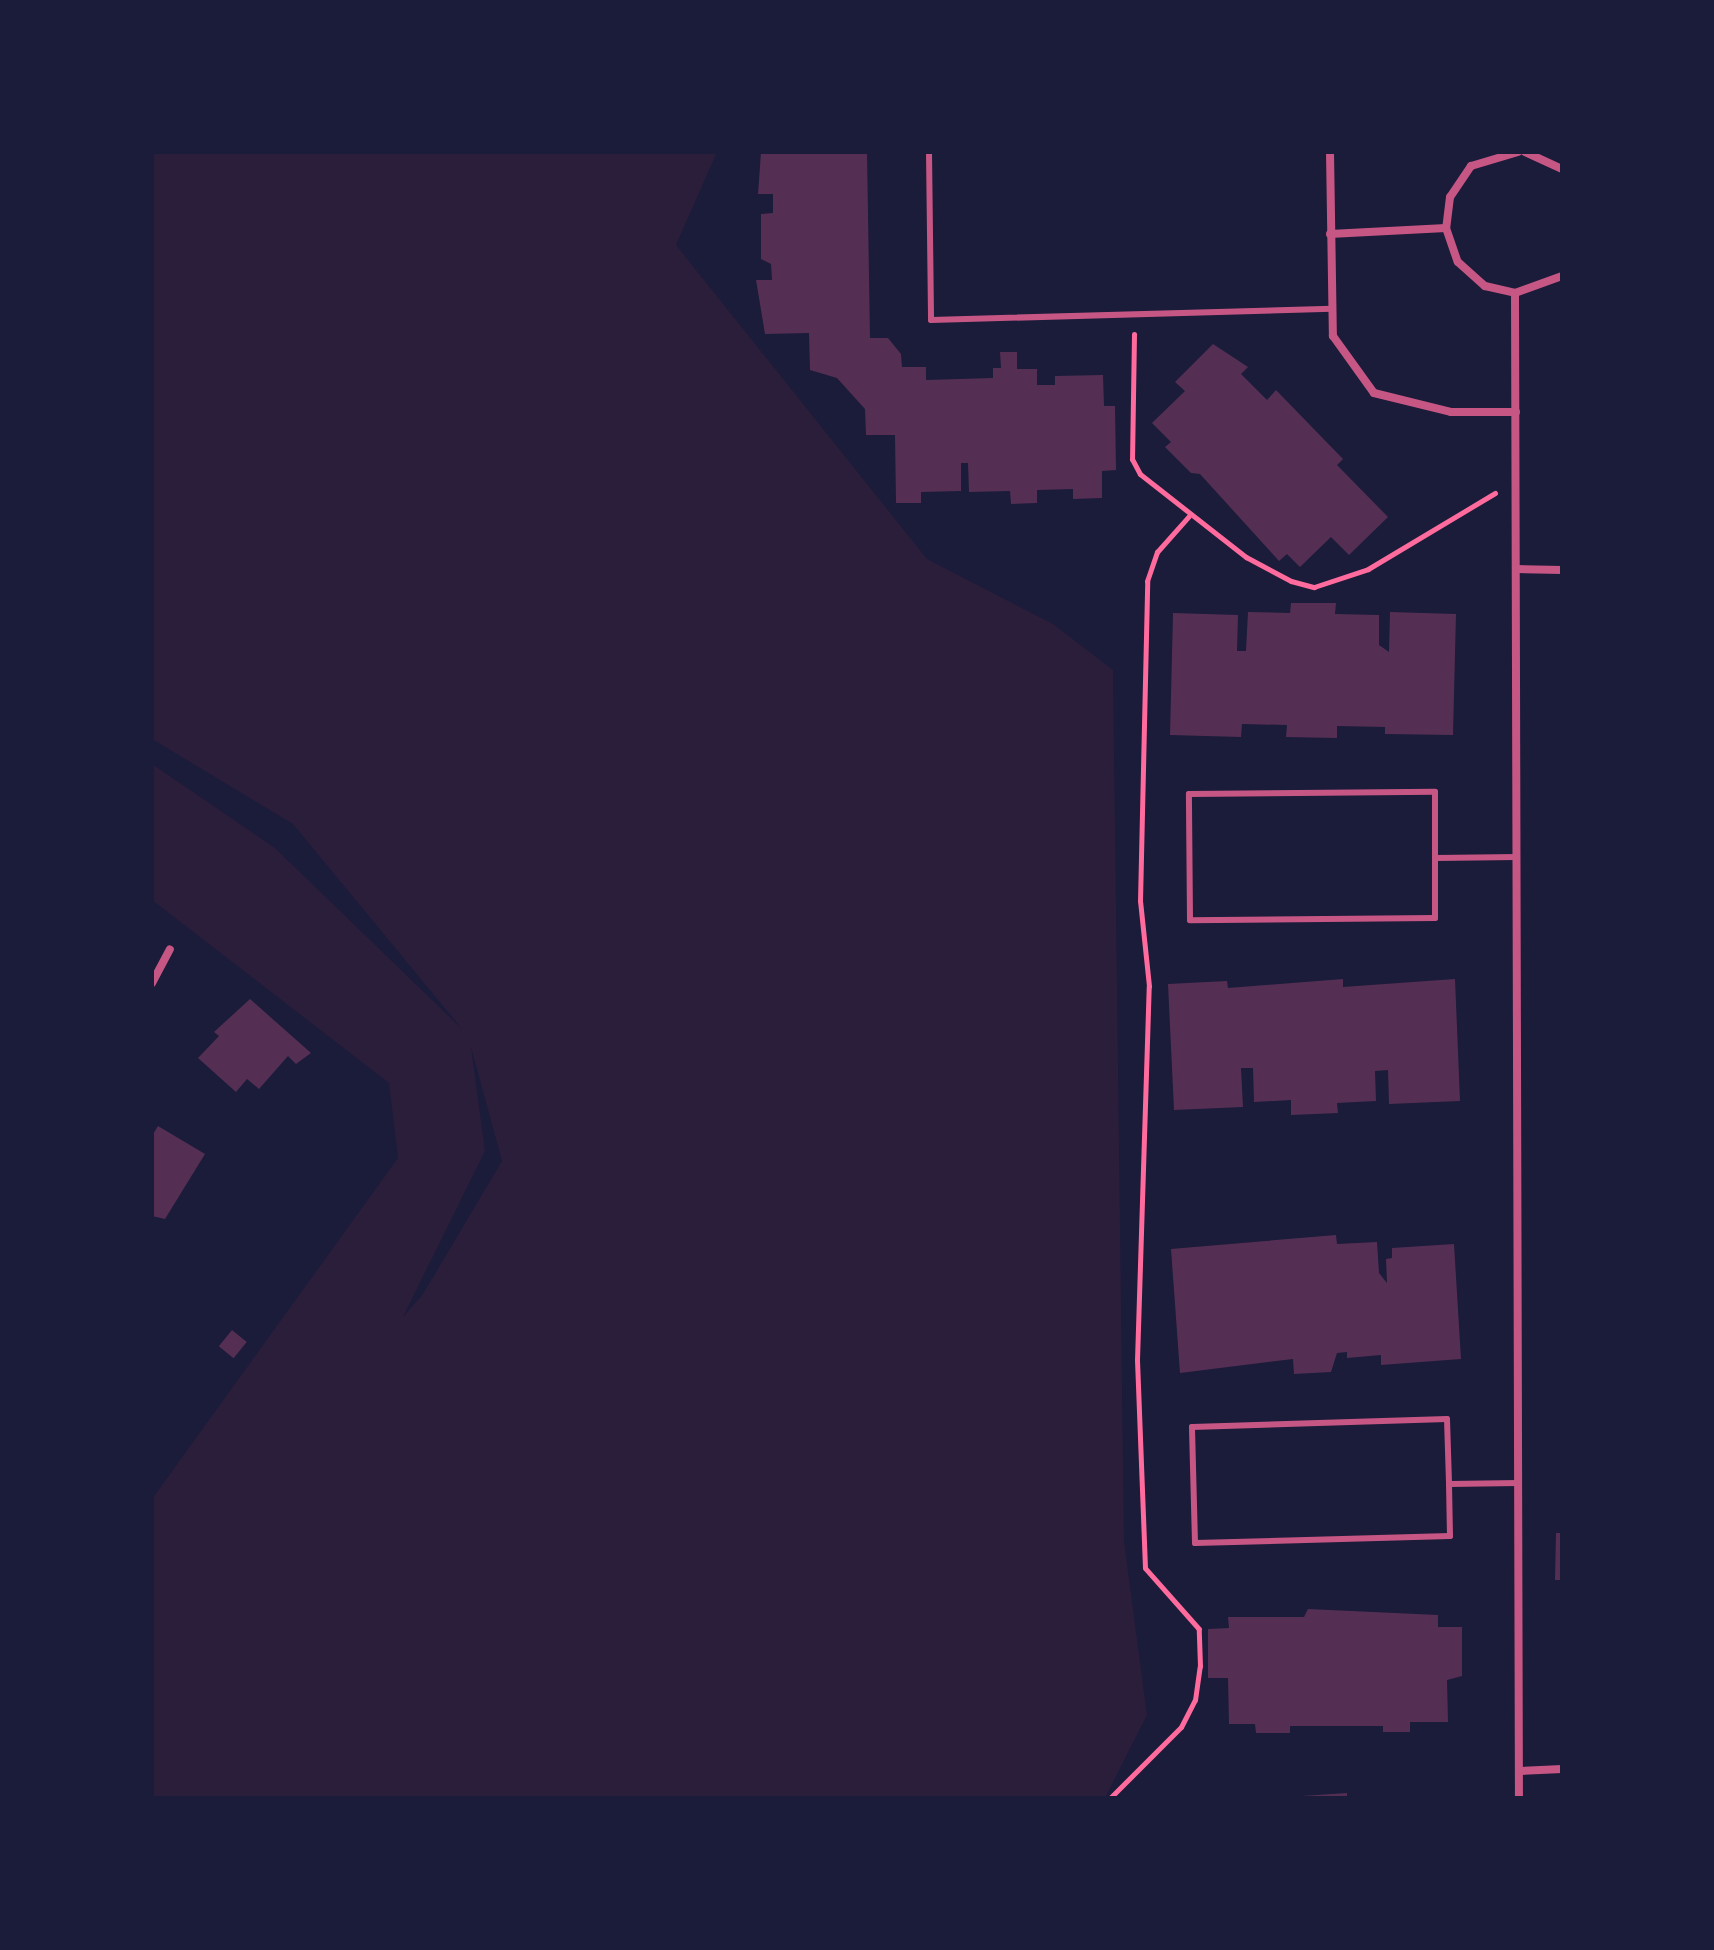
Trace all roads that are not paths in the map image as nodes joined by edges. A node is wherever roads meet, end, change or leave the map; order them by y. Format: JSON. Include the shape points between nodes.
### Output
{"nodes":[{"id":1,"x":929,"y":152,"type":"edge"},
{"id":2,"x":1330,"y":152,"type":"edge"},
{"id":3,"x":1518,"y":152,"type":"edge"},
{"id":4,"x":1525,"y":152,"type":"edge"},
{"id":5,"x":1562,"y":169,"type":"edge"},
{"id":6,"x":1446,"y":228,"type":"junction"},
{"id":7,"x":1330,"y":234,"type":"junction"},
{"id":8,"x":1562,"y":276,"type":"edge"},
{"id":9,"x":1515,"y":293,"type":"junction"},
{"id":10,"x":1332,"y":309,"type":"junction"},
{"id":11,"x":1516,"y":412,"type":"junction"},
{"id":12,"x":1516,"y":569,"type":"junction"},
{"id":13,"x":1562,"y":570,"type":"edge"},
{"id":14,"x":1517,"y":857,"type":"junction"},
{"id":15,"x":1435,"y":858,"type":"junction"},
{"id":16,"x":170,"y":949,"type":"dead end"},
{"id":17,"x":152,"y":983,"type":"edge"},
{"id":18,"x":1519,"y":1483,"type":"junction"},
{"id":19,"x":1449,"y":1484,"type":"junction"},
{"id":20,"x":1562,"y":1769,"type":"edge"},
{"id":21,"x":1520,"y":1771,"type":"junction"},
{"id":22,"x":1519,"y":1798,"type":"edge"}],
"edges":[{"from":1,"to":10,"type":"lane","via":[[931,320]]},
{"from":2,"to":7,"type":"street"},
{"from":3,"to":6,"type":"street","via":[[1471,166],[1450,197]]},
{"from":4,"to":5,"type":"street"},
{"from":6,"to":7,"type":"street"},
{"from":6,"to":9,"type":"street","via":[[1458,262],[1485,286]]},
{"from":7,"to":10,"type":"street"},
{"from":8,"to":9,"type":"street"},
{"from":9,"to":11,"type":"street"},
{"from":10,"to":11,"type":"street","via":[[1333,336],[1374,393],[1451,412]]},
{"from":11,"to":12,"type":"street"},
{"from":12,"to":13,"type":"street"},
{"from":12,"to":14,"type":"street"},
{"from":14,"to":15,"type":"lane"},
{"from":14,"to":18,"type":"street"},
{"from":15,"to":15,"type":"lane","via":[[1435,792],[1189,794],[1190,920],[1435,918]]},
{"from":16,"to":17,"type":"street"},
{"from":18,"to":19,"type":"lane"},
{"from":18,"to":21,"type":"street"},
{"from":19,"to":19,"type":"lane","via":[[1447,1419],[1192,1427],[1195,1543],[1450,1536]]},
{"from":20,"to":21,"type":"street"},
{"from":21,"to":22,"type":"street"}]}
